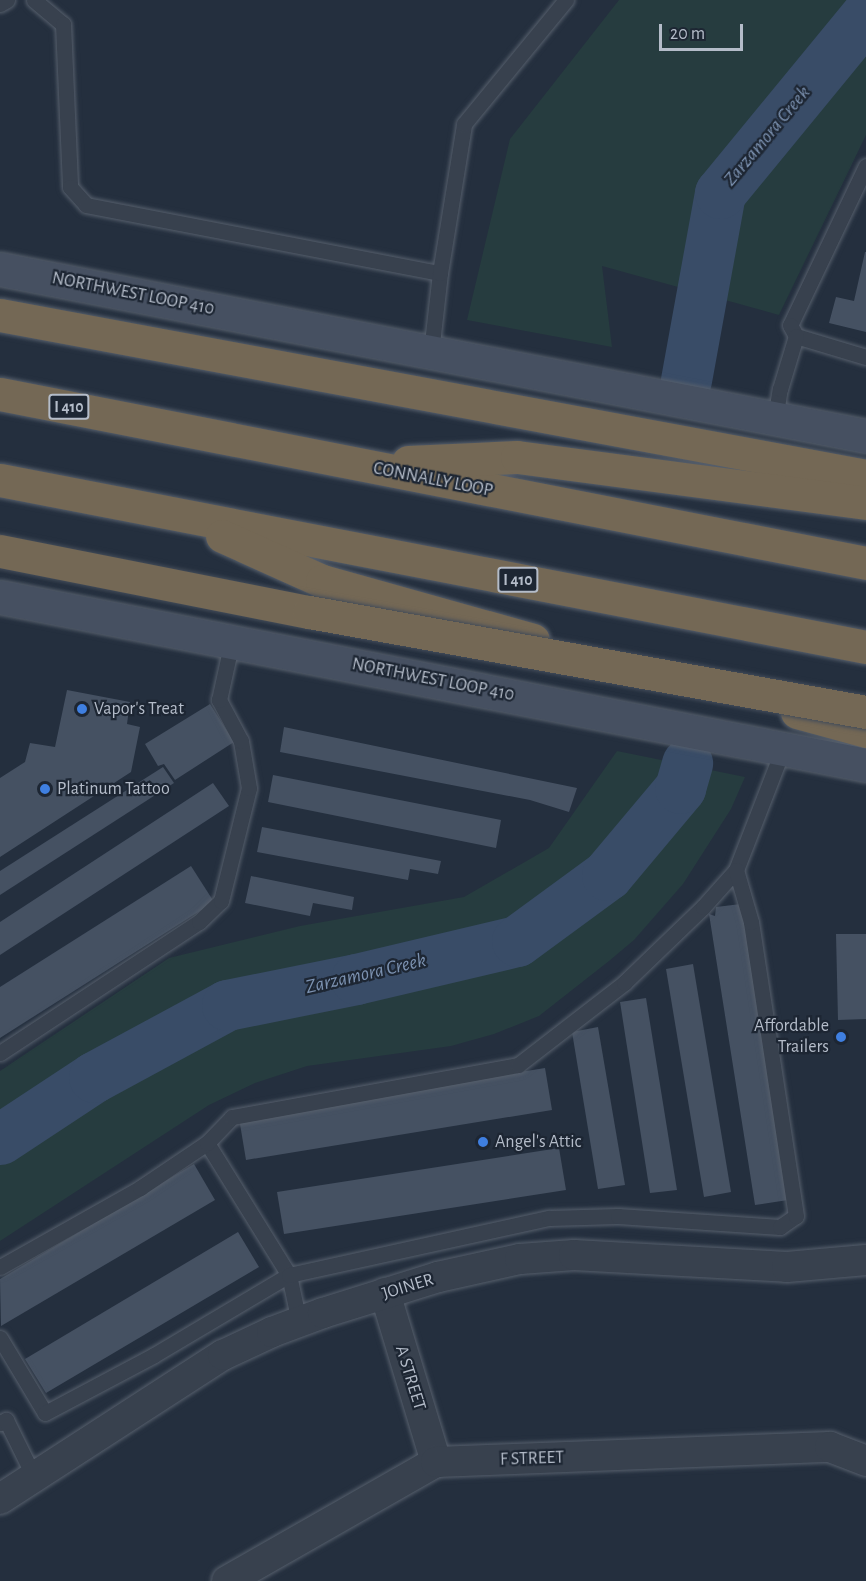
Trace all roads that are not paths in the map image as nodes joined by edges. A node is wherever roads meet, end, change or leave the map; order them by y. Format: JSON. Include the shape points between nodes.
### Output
{"nodes":[{"id":1,"x":7,"y":0,"type":"edge"},
{"id":2,"x":34,"y":0,"type":"edge"},
{"id":3,"x":566,"y":0,"type":"edge"},
{"id":4,"x":0,"y":4,"type":"edge"},
{"id":5,"x":866,"y":166,"type":"edge"},
{"id":6,"x":0,"y":269,"type":"edge"},
{"id":7,"x":440,"y":273,"type":"junction"},
{"id":8,"x":0,"y":315,"type":"edge"},
{"id":9,"x":796,"y":336,"type":"junction"},
{"id":10,"x":431,"y":351,"type":"junction"},
{"id":11,"x":866,"y":357,"type":"edge"},
{"id":12,"x":0,"y":394,"type":"edge"},
{"id":13,"x":776,"y":419,"type":"junction"},
{"id":14,"x":866,"y":436,"type":"edge"},
{"id":15,"x":352,"y":465,"type":"junction"},
{"id":16,"x":866,"y":476,"type":"edge"},
{"id":17,"x":0,"y":480,"type":"edge"},
{"id":18,"x":866,"y":503,"type":"edge"},
{"id":19,"x":171,"y":513,"type":"junction"},
{"id":20,"x":0,"y":551,"type":"edge"},
{"id":21,"x":866,"y":563,"type":"edge"},
{"id":22,"x":1,"y":604,"type":"edge"},
{"id":23,"x":232,"y":641,"type":"junction"},
{"id":24,"x":866,"y":647,"type":"edge"},
{"id":25,"x":866,"y":712,"type":"edge"},
{"id":26,"x":866,"y":731,"type":"edge"},
{"id":27,"x":783,"y":749,"type":"junction"},
{"id":28,"x":866,"y":765,"type":"edge"},
{"id":29,"x":736,"y":870,"type":"junction"},
{"id":30,"x":0,"y":1053,"type":"edge"},
{"id":31,"x":207,"y":1143,"type":"junction"},
{"id":32,"x":866,"y":1260,"type":"edge"},
{"id":33,"x":0,"y":1267,"type":"edge"},
{"id":34,"x":289,"y":1275,"type":"junction"},
{"id":35,"x":385,"y":1293,"type":"junction"},
{"id":36,"x":299,"y":1322,"type":"junction"},
{"id":37,"x":0,"y":1338,"type":"edge"},
{"id":38,"x":0,"y":1424,"type":"edge"},
{"id":39,"x":866,"y":1461,"type":"edge"},
{"id":40,"x":436,"y":1462,"type":"junction"},
{"id":41,"x":34,"y":1477,"type":"junction"},
{"id":42,"x":0,"y":1499,"type":"edge"},
{"id":43,"x":227,"y":1581,"type":"edge"}],
"edges":[{"from":1,"to":4,"type":"lane"},
{"from":2,"to":7,"type":"lane","via":[[63,24],[70,187],[86,205]]},
{"from":3,"to":7,"type":"lane","via":[[464,124]]},
{"from":5,"to":9,"type":"lane","via":[[790,325]]},
{"from":6,"to":10,"type":"main road","name":"NORTHWEST LOOP 410"},
{"from":7,"to":10,"type":"lane"},
{"from":8,"to":16,"type":"highway"},
{"from":9,"to":11,"type":"lane"},
{"from":9,"to":13,"type":"lane"},
{"from":10,"to":13,"type":"main road","name":"NORTHWEST LOOP 410"},
{"from":12,"to":15,"type":"highway","name":"CONNALLY LOOP","number":"I 410"},
{"from":13,"to":14,"type":"main road","name":"NORTHWEST LOOP 410"},
{"from":15,"to":18,"type":"highway","via":[[517,457]]},
{"from":15,"to":21,"type":"highway","name":"CONNALLY LOOP","number":"I 410"},
{"from":17,"to":19,"type":"highway","number":"I 410"},
{"from":19,"to":24,"type":"highway","number":"I 410"},
{"from":19,"to":26,"type":"highway","via":[[322,581]]},
{"from":20,"to":25,"type":"highway","bridge":true,"via":[[309,612]]},
{"from":22,"to":23,"type":"main road","name":"NORTHWEST LOOP 410"},
{"from":23,"to":27,"type":"main road","name":"NORTHWEST LOOP 410"},
{"from":23,"to":30,"type":"lane","via":[[219,700],[241,741],[249,788],[221,901],[199,922]]},
{"from":27,"to":28,"type":"main road","name":"NORTHWEST LOOP 410"},
{"from":27,"to":29,"type":"lane"},
{"from":29,"to":31,"type":"lane","via":[[624,983],[518,1065],[232,1117]]},
{"from":29,"to":34,"type":"lane","via":[[751,922],[796,1216],[780,1227],[618,1216],[549,1218]]},
{"from":31,"to":33,"type":"lane","via":[[140,1188]]},
{"from":31,"to":34,"type":"lane"},
{"from":32,"to":35,"type":"street","name":"JOINER","via":[[787,1267],[574,1255],[520,1259]]},
{"from":34,"to":36,"type":"lane"},
{"from":34,"to":37,"type":"lane","via":[[154,1355],[45,1413]]},
{"from":35,"to":36,"type":"street","name":"JOINER"},
{"from":35,"to":40,"type":"street","name":"A STREET"},
{"from":36,"to":41,"type":"street","name":"JOINER","via":[[223,1356]]},
{"from":38,"to":41,"type":"lane","via":[[6,1420]]},
{"from":39,"to":40,"type":"street","name":"F STREET","via":[[830,1447]]},
{"from":40,"to":43,"type":"street","name":"F STREET"},
{"from":41,"to":42,"type":"street","name":"JOINER"}]}
